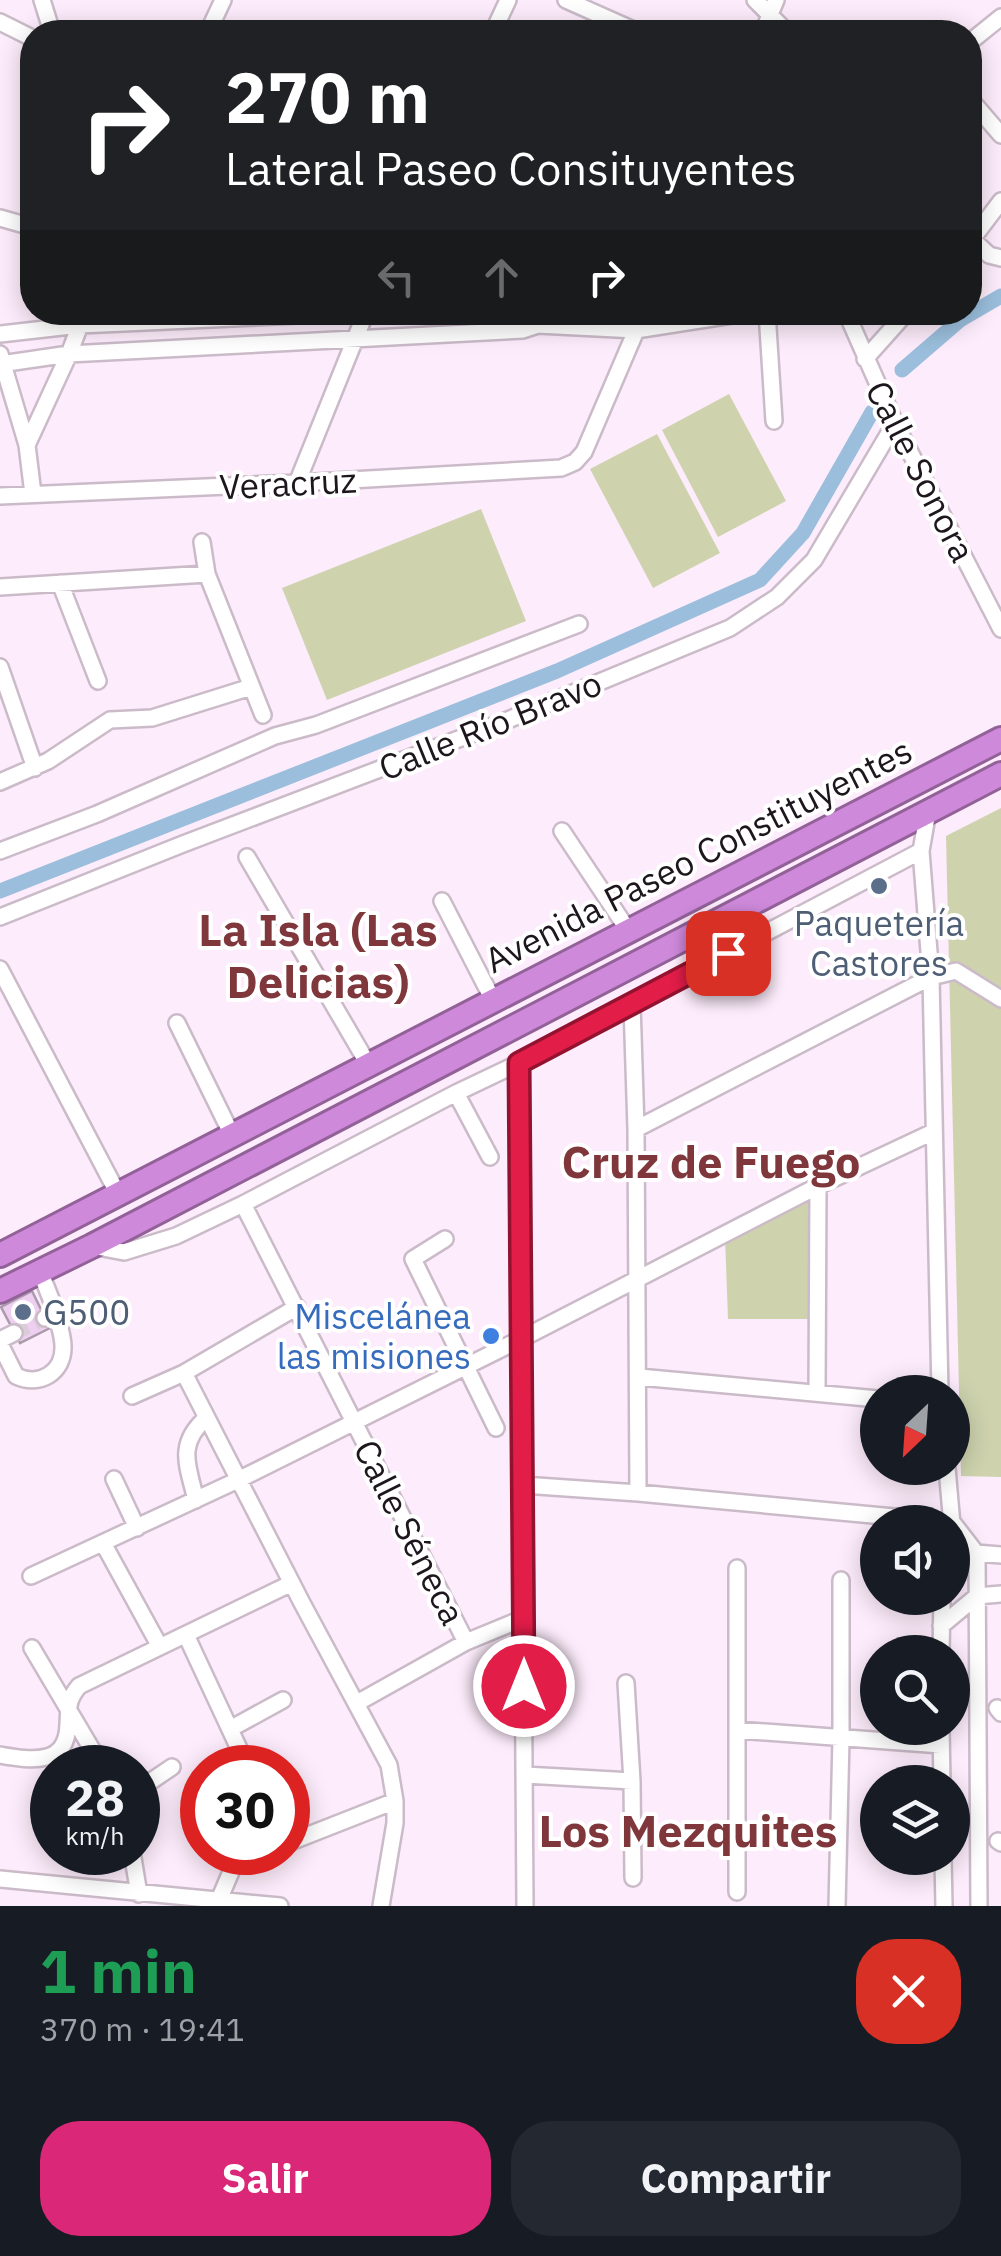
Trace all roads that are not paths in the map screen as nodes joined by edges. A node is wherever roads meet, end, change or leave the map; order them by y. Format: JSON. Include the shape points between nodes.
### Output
{"nodes":[{"id":1,"x":566,"y":0,"type":"edge"},
{"id":2,"x":755,"y":0,"type":"edge"},
{"id":3,"x":776,"y":0,"type":"edge"},
{"id":4,"x":769,"y":16,"type":"junction"},
{"id":5,"x":611,"y":20,"type":"edge"},
{"id":6,"x":767,"y":20,"type":"edge"},
{"id":7,"x":774,"y":20,"type":"edge"},
{"id":8,"x":982,"y":113,"type":"edge"},
{"id":9,"x":1001,"y":135,"type":"edge"},
{"id":10,"x":1001,"y":201,"type":"edge"},
{"id":11,"x":982,"y":226,"type":"edge"},
{"id":12,"x":49,"y":325,"type":"edge"},
{"id":13,"x":80,"y":325,"type":"edge"},
{"id":14,"x":361,"y":325,"type":"edge"},
{"id":15,"x":538,"y":325,"type":"joint"},
{"id":16,"x":638,"y":325,"type":"edge"},
{"id":17,"x":668,"y":325,"type":"edge"},
{"id":18,"x":768,"y":325,"type":"edge"},
{"id":19,"x":851,"y":325,"type":"edge"},
{"id":20,"x":897,"y":325,"type":"edge"},
{"id":21,"x":636,"y":330,"type":"junction"},
{"id":22,"x":0,"y":334,"type":"edge"},
{"id":23,"x":355,"y":338,"type":"junction"},
{"id":24,"x":70,"y":354,"type":"junction"},
{"id":25,"x":1,"y":360,"type":"edge"},
{"id":26,"x":868,"y":365,"type":"junction"},
{"id":27,"x":893,"y":417,"type":"junction"},
{"id":28,"x":774,"y":421,"type":"dead end"},
{"id":29,"x":27,"y":445,"type":"junction"},
{"id":30,"x":297,"y":483,"type":"junction"},
{"id":31,"x":33,"y":494,"type":"junction"},
{"id":32,"x":0,"y":496,"type":"edge"},
{"id":33,"x":202,"y":542,"type":"dead end"},
{"id":34,"x":207,"y":574,"type":"junction"},
{"id":35,"x":60,"y":583,"type":"junction"},
{"id":36,"x":0,"y":588,"type":"edge"},
{"id":37,"x":579,"y":624,"type":"dead end"},
{"id":38,"x":1001,"y":628,"type":"edge"},
{"id":39,"x":0,"y":667,"type":"edge"},
{"id":40,"x":98,"y":681,"type":"dead end"},
{"id":41,"x":251,"y":687,"type":"junction"},
{"id":42,"x":262,"y":715,"type":"dead end"},
{"id":43,"x":1001,"y":739,"type":"edge"},
{"id":44,"x":35,"y":768,"type":"junction"},
{"id":45,"x":1001,"y":774,"type":"edge"},
{"id":46,"x":0,"y":782,"type":"edge"},
{"id":47,"x":928,"y":811,"type":"junction"},
{"id":48,"x":562,"y":831,"type":"dead end"},
{"id":49,"x":0,"y":851,"type":"edge"},
{"id":50,"x":921,"y":852,"type":"junction"},
{"id":51,"x":247,"y":857,"type":"dead end"},
{"id":52,"x":442,"y":901,"type":"dead end"},
{"id":53,"x":0,"y":917,"type":"edge"},
{"id":54,"x":628,"y":930,"type":"junction"},
{"id":55,"x":0,"y":968,"type":"edge"},
{"id":56,"x":931,"y":977,"type":"junction"},
{"id":57,"x":1001,"y":999,"type":"edge"},
{"id":58,"x":493,"y":1000,"type":"junction"},
{"id":59,"x":632,"y":1004,"type":"junction"},
{"id":60,"x":177,"y":1023,"type":"dead end"},
{"id":61,"x":519,"y":1063,"type":"junction"},
{"id":62,"x":368,"y":1064,"type":"junction"},
{"id":63,"x":456,"y":1093,"type":"junction"},
{"id":64,"x":636,"y":1129,"type":"junction"},
{"id":65,"x":933,"y":1132,"type":"junction"},
{"id":66,"x":232,"y":1135,"type":"junction"},
{"id":67,"x":490,"y":1157,"type":"dead end"},
{"id":68,"x":818,"y":1186,"type":"junction"},
{"id":69,"x":118,"y":1194,"type":"junction"},
{"id":70,"x":243,"y":1204,"type":"junction"},
{"id":71,"x":445,"y":1239,"type":"dead end"},
{"id":72,"x":92,"y":1246,"type":"junction"},
{"id":73,"x":1,"y":1251,"type":"edge"},
{"id":74,"x":40,"y":1271,"type":"junction"},
{"id":75,"x":636,"y":1280,"type":"junction"},
{"id":76,"x":0,"y":1291,"type":"edge"},
{"id":77,"x":296,"y":1307,"type":"junction"},
{"id":78,"x":5,"y":1339,"type":"edge"},
{"id":79,"x":521,"y":1339,"type":"junction"},
{"id":80,"x":466,"y":1366,"type":"junction"},
{"id":81,"x":184,"y":1373,"type":"junction"},
{"id":82,"x":940,"y":1375,"type":"edge"},
{"id":83,"x":639,"y":1377,"type":"junction"},
{"id":84,"x":817,"y":1393,"type":"junction"},
{"id":85,"x":132,"y":1396,"type":"dead end"},
{"id":86,"x":860,"y":1397,"type":"edge"},
{"id":87,"x":206,"y":1418,"type":"junction"},
{"id":88,"x":355,"y":1422,"type":"junction"},
{"id":89,"x":496,"y":1428,"type":"dead end"},
{"id":90,"x":114,"y":1479,"type":"dead end"},
{"id":91,"x":238,"y":1480,"type":"junction"},
{"id":92,"x":522,"y":1485,"type":"junction"},
{"id":93,"x":638,"y":1493,"type":"junction"},
{"id":94,"x":196,"y":1500,"type":"junction"},
{"id":95,"x":860,"y":1514,"type":"edge"},
{"id":96,"x":137,"y":1528,"type":"junction"},
{"id":97,"x":103,"y":1543,"type":"junction"},
{"id":98,"x":970,"y":1545,"type":"edge"},
{"id":99,"x":970,"y":1553,"type":"edge"},
{"id":100,"x":978,"y":1554,"type":"junction"},
{"id":101,"x":1001,"y":1556,"type":"edge"},
{"id":102,"x":737,"y":1568,"type":"dead end"},
{"id":103,"x":30,"y":1576,"type":"dead end"},
{"id":104,"x":841,"y":1580,"type":"dead end"},
{"id":105,"x":292,"y":1583,"type":"junction"},
{"id":106,"x":1001,"y":1594,"type":"edge"},
{"id":107,"x":976,"y":1596,"type":"junction"},
{"id":108,"x":941,"y":1615,"type":"edge"},
{"id":109,"x":524,"y":1618,"type":"junction"},
{"id":110,"x":941,"y":1626,"type":"junction"},
{"id":111,"x":186,"y":1635,"type":"junction"},
{"id":112,"x":941,"y":1635,"type":"edge"},
{"id":113,"x":466,"y":1642,"type":"junction"},
{"id":114,"x":160,"y":1645,"type":"junction"},
{"id":115,"x":32,"y":1648,"type":"dead end"},
{"id":116,"x":626,"y":1684,"type":"dead end"},
{"id":117,"x":284,"y":1700,"type":"dead end"},
{"id":118,"x":357,"y":1703,"type":"junction"},
{"id":119,"x":67,"y":1707,"type":"junction"},
{"id":120,"x":230,"y":1729,"type":"junction"},
{"id":121,"x":737,"y":1730,"type":"junction"},
{"id":122,"x":841,"y":1739,"type":"junction"},
{"id":123,"x":860,"y":1740,"type":"edge"},
{"id":124,"x":89,"y":1745,"type":"edge"},
{"id":125,"x":237,"y":1745,"type":"edge"},
{"id":126,"x":942,"y":1745,"type":"edge"},
{"id":127,"x":0,"y":1755,"type":"edge"},
{"id":128,"x":942,"y":1765,"type":"edge"},
{"id":129,"x":172,"y":1767,"type":"dead end"},
{"id":130,"x":160,"y":1775,"type":"edge"},
{"id":131,"x":525,"y":1775,"type":"junction"},
{"id":132,"x":632,"y":1780,"type":"junction"},
{"id":133,"x":396,"y":1801,"type":"junction"},
{"id":134,"x":310,"y":1834,"type":"edge"},
{"id":135,"x":136,"y":1875,"type":"edge"},
{"id":136,"x":230,"y":1875,"type":"edge"},
{"id":137,"x":943,"y":1875,"type":"edge"},
{"id":138,"x":633,"y":1878,"type":"dead end"},
{"id":139,"x":0,"y":1879,"type":"edge"},
{"id":140,"x":736,"y":1892,"type":"dead end"},
{"id":141,"x":139,"y":1894,"type":"junction"},
{"id":142,"x":219,"y":1900,"type":"junction"},
{"id":143,"x":280,"y":1906,"type":"edge"},
{"id":144,"x":381,"y":1906,"type":"edge"},
{"id":145,"x":525,"y":1906,"type":"edge"},
{"id":146,"x":836,"y":1906,"type":"edge"},
{"id":147,"x":944,"y":1906,"type":"edge"},
{"id":148,"x":979,"y":1906,"type":"edge"}],
"edges":[{"from":1,"to":5,"type":"street"},
{"from":2,"to":4,"type":"street"},
{"from":3,"to":4,"type":"street"},
{"from":4,"to":6,"type":"street"},
{"from":4,"to":7,"type":"street"},
{"from":8,"to":9,"type":"street"},
{"from":10,"to":11,"type":"street"},
{"from":12,"to":22,"type":"street"},
{"from":13,"to":24,"type":"street"},
{"from":14,"to":23,"type":"street"},
{"from":15,"to":21,"type":"street"},
{"from":15,"to":23,"type":"street"},
{"from":16,"to":21,"type":"street"},
{"from":17,"to":21,"type":"street"},
{"from":18,"to":28,"type":"street"},
{"from":19,"to":26,"type":"street","name":"Calle Sonora"},
{"from":20,"to":26,"type":"street"},
{"from":21,"to":30,"type":"street","name":"Veracruz","via":[[575,462]]},
{"from":23,"to":24,"type":"street"},
{"from":23,"to":30,"type":"street"},
{"from":24,"to":25,"type":"street"},
{"from":24,"to":29,"type":"street"},
{"from":25,"to":29,"type":"street"},
{"from":26,"to":27,"type":"street","name":"Calle Sonora"},
{"from":27,"to":38,"type":"street","name":"Calle Sonora"},
{"from":27,"to":53,"type":"street","name":"Calle Río Bravo","via":[[814,560],[777,597],[730,628]]},
{"from":29,"to":31,"type":"street"},
{"from":30,"to":31,"type":"street","name":"Veracruz"},
{"from":31,"to":32,"type":"street","name":"Veracruz"},
{"from":33,"to":34,"type":"street"},
{"from":34,"to":35,"type":"street"},
{"from":34,"to":41,"type":"street"},
{"from":35,"to":36,"type":"street"},
{"from":35,"to":40,"type":"street"},
{"from":37,"to":49,"type":"street","via":[[275,736]]},
{"from":39,"to":44,"type":"street"},
{"from":41,"to":42,"type":"street"},
{"from":41,"to":44,"type":"street","via":[[152,718],[110,720]]},
{"from":43,"to":54,"type":"highway","name":"Avenida Paseo Constituyentes"},
{"from":44,"to":46,"type":"street"},
{"from":45,"to":47,"type":"highway","name":"Avenida Paseo Constituyentes"},
{"from":47,"to":50,"type":"street"},
{"from":47,"to":72,"type":"highway","name":"Avenida Paseo Constituyentes"},
{"from":48,"to":54,"type":"street"},
{"from":50,"to":56,"type":"street"},
{"from":50,"to":59,"type":"street"},
{"from":51,"to":62,"type":"street"},
{"from":52,"to":58,"type":"street"},
{"from":54,"to":58,"type":"highway","name":"Avenida Paseo Constituyentes"},
{"from":55,"to":69,"type":"street"},
{"from":56,"to":57,"type":"street","via":[[956,972]]},
{"from":56,"to":64,"type":"street"},
{"from":56,"to":65,"type":"street"},
{"from":58,"to":62,"type":"highway","name":"Avenida Paseo Constituyentes"},
{"from":59,"to":61,"type":"street"},
{"from":59,"to":64,"type":"street"},
{"from":60,"to":66,"type":"street"},
{"from":61,"to":63,"type":"street"},
{"from":61,"to":79,"type":"street"},
{"from":62,"to":66,"type":"highway","name":"Avenida Paseo Constituyentes"},
{"from":63,"to":67,"type":"street"},
{"from":63,"to":70,"type":"street"},
{"from":64,"to":75,"type":"street"},
{"from":65,"to":68,"type":"street"},
{"from":65,"to":82,"type":"street"},
{"from":66,"to":69,"type":"highway","name":"Avenida Paseo Constituyentes"},
{"from":68,"to":75,"type":"street"},
{"from":68,"to":84,"type":"street"},
{"from":69,"to":73,"type":"highway","name":"Avenida Paseo Constituyentes"},
{"from":70,"to":72,"type":"street","via":[[124,1252]]},
{"from":70,"to":77,"type":"street","name":"Calle Séneca"},
{"from":71,"to":80,"type":"street","via":[[414,1259]]},
{"from":72,"to":74,"type":"highway","name":"Avenida Paseo Constituyentes"},
{"from":74,"to":76,"type":"highway","name":"Avenida Paseo Constituyentes"},
{"from":74,"to":78,"type":"street","via":[[64,1346],[60,1364],[35,1382],[16,1376]]},
{"from":75,"to":79,"type":"street"},
{"from":75,"to":83,"type":"street"},
{"from":77,"to":81,"type":"street"},
{"from":77,"to":88,"type":"street","name":"Calle Séneca"},
{"from":79,"to":80,"type":"street"},
{"from":79,"to":92,"type":"street"},
{"from":80,"to":88,"type":"street"},
{"from":80,"to":89,"type":"street"},
{"from":81,"to":85,"type":"street"},
{"from":81,"to":87,"type":"street"},
{"from":83,"to":84,"type":"street"},
{"from":83,"to":93,"type":"street"},
{"from":84,"to":86,"type":"street"},
{"from":87,"to":91,"type":"street"},
{"from":87,"to":94,"type":"street","via":[[194,1428],[186,1460]]},
{"from":88,"to":91,"type":"street"},
{"from":88,"to":113,"type":"street","name":"Calle Séneca"},
{"from":90,"to":96,"type":"street"},
{"from":91,"to":94,"type":"street"},
{"from":91,"to":105,"type":"street"},
{"from":92,"to":93,"type":"street"},
{"from":92,"to":109,"type":"street"},
{"from":93,"to":95,"type":"street"},
{"from":94,"to":96,"type":"street"},
{"from":96,"to":97,"type":"street"},
{"from":97,"to":103,"type":"street"},
{"from":97,"to":114,"type":"street"},
{"from":98,"to":100,"type":"street"},
{"from":99,"to":100,"type":"street"},
{"from":100,"to":101,"type":"street"},
{"from":100,"to":107,"type":"street"},
{"from":102,"to":121,"type":"street"},
{"from":104,"to":122,"type":"street"},
{"from":105,"to":111,"type":"street"},
{"from":105,"to":118,"type":"street"},
{"from":106,"to":107,"type":"street"},
{"from":107,"to":110,"type":"street"},
{"from":107,"to":148,"type":"street"},
{"from":108,"to":110,"type":"street"},
{"from":109,"to":113,"type":"street"},
{"from":109,"to":131,"type":"street"},
{"from":110,"to":112,"type":"street"},
{"from":111,"to":114,"type":"street"},
{"from":111,"to":120,"type":"street"},
{"from":113,"to":118,"type":"street"},
{"from":114,"to":119,"type":"street","via":[[79,1686]]},
{"from":115,"to":119,"type":"street"},
{"from":116,"to":132,"type":"street"},
{"from":117,"to":120,"type":"street"},
{"from":118,"to":133,"type":"street","via":[[389,1764]]},
{"from":119,"to":124,"type":"street"},
{"from":119,"to":127,"type":"street","via":[[66,1741],[52,1756],[36,1761]]},
{"from":120,"to":125,"type":"street"},
{"from":121,"to":122,"type":"street"},
{"from":121,"to":140,"type":"street"},
{"from":122,"to":123,"type":"street"},
{"from":122,"to":146,"type":"street"},
{"from":126,"to":128,"type":"street"},
{"from":129,"to":130,"type":"street"},
{"from":131,"to":132,"type":"street"},
{"from":131,"to":145,"type":"street"},
{"from":132,"to":138,"type":"street"},
{"from":133,"to":134,"type":"street"},
{"from":133,"to":144,"type":"street"},
{"from":135,"to":141,"type":"street"},
{"from":136,"to":142,"type":"street"},
{"from":137,"to":147,"type":"street"},
{"from":139,"to":141,"type":"street"},
{"from":141,"to":142,"type":"street"},
{"from":142,"to":143,"type":"street"}]}
